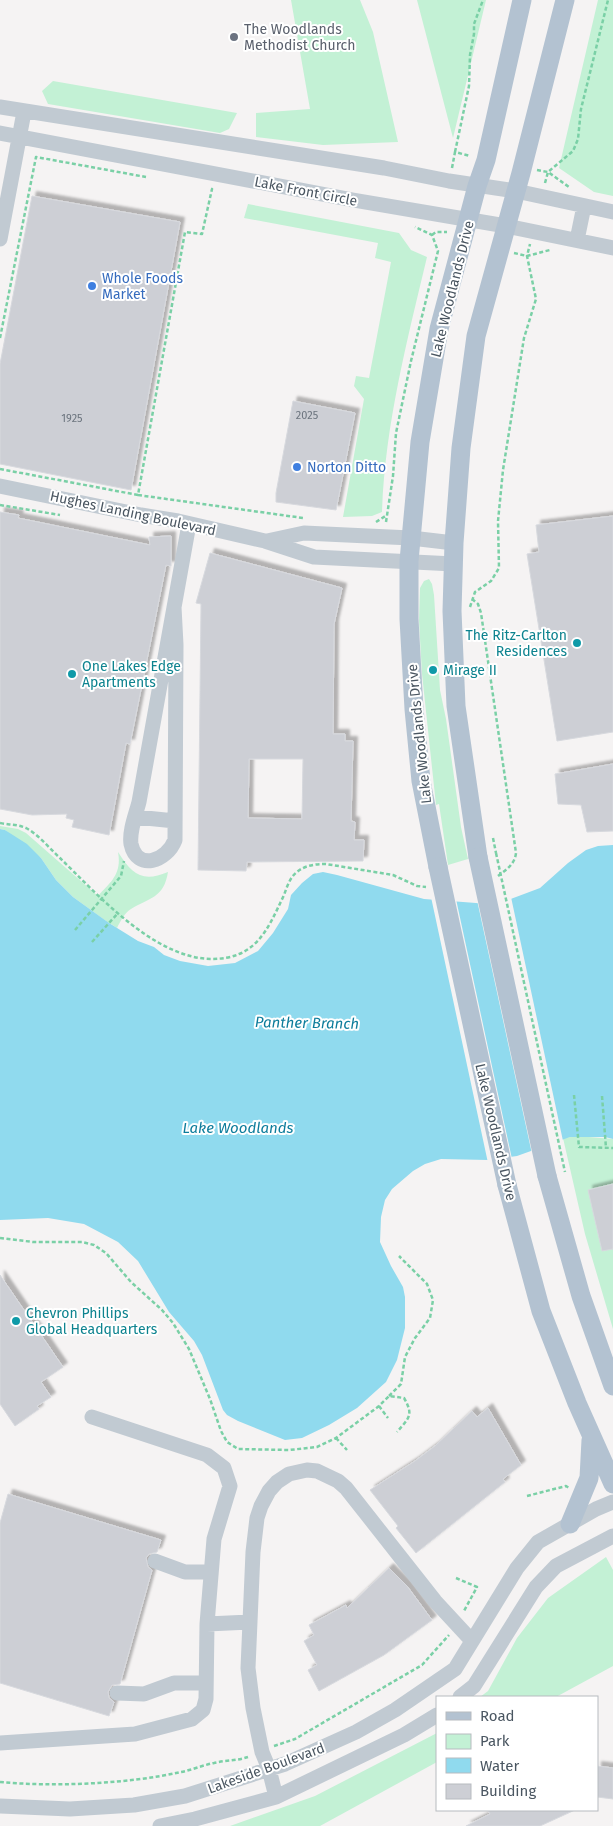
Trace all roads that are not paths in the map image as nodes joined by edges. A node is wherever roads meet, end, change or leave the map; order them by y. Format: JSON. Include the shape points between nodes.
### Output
{"nodes":[{"id":1,"x":522,"y":0,"type":"edge"},
{"id":2,"x":565,"y":0,"type":"edge"},
{"id":3,"x":0,"y":107,"type":"edge"},
{"id":4,"x":24,"y":112,"type":"junction"},
{"id":5,"x":0,"y":133,"type":"edge"},
{"id":6,"x":19,"y":136,"type":"junction"},
{"id":7,"x":477,"y":186,"type":"junction"},
{"id":8,"x":516,"y":191,"type":"junction"},
{"id":9,"x":584,"y":206,"type":"junction"},
{"id":10,"x":613,"y":212,"type":"edge"},
{"id":11,"x":469,"y":219,"type":"junction"},
{"id":12,"x":506,"y":226,"type":"junction"},
{"id":13,"x":0,"y":239,"type":"edge"},
{"id":14,"x":577,"y":240,"type":"junction"},
{"id":15,"x":613,"y":248,"type":"edge"},
{"id":16,"x":0,"y":486,"type":"edge"},
{"id":17,"x":189,"y":524,"type":"junction"},
{"id":18,"x":411,"y":538,"type":"junction"},
{"id":19,"x":265,"y":541,"type":"junction"},
{"id":20,"x":454,"y":543,"type":"junction"},
{"id":21,"x":409,"y":560,"type":"junction"},
{"id":22,"x":454,"y":564,"type":"junction"},
{"id":23,"x":171,"y":600,"type":"junction"},
{"id":24,"x":136,"y":817,"type":"junction"},
{"id":25,"x":176,"y":821,"type":"junction"},
{"id":26,"x":613,"y":1386,"type":"edge"},
{"id":27,"x":92,"y":1417,"type":"dead end"},
{"id":28,"x":591,"y":1437,"type":"junction"},
{"id":29,"x":613,"y":1484,"type":"edge"},
{"id":30,"x":613,"y":1502,"type":"edge"},
{"id":31,"x":570,"y":1524,"type":"junction"},
{"id":32,"x":613,"y":1536,"type":"edge"},
{"id":33,"x":155,"y":1561,"type":"dead end"},
{"id":34,"x":210,"y":1572,"type":"junction"},
{"id":35,"x":250,"y":1622,"type":"junction"},
{"id":36,"x":207,"y":1624,"type":"junction"},
{"id":37,"x":472,"y":1641,"type":"junction"},
{"id":38,"x":206,"y":1683,"type":"junction"},
{"id":39,"x":117,"y":1693,"type":"dead end"},
{"id":40,"x":461,"y":1696,"type":"edge"},
{"id":41,"x":395,"y":1710,"type":"junction"},
{"id":42,"x":436,"y":1716,"type":"edge"},
{"id":43,"x":404,"y":1735,"type":"junction"},
{"id":44,"x":0,"y":1743,"type":"edge"},
{"id":45,"x":269,"y":1769,"type":"junction"},
{"id":46,"x":276,"y":1797,"type":"junction"},
{"id":47,"x":0,"y":1806,"type":"edge"},
{"id":48,"x":160,"y":1826,"type":"edge"}],
"edges":[{"from":1,"to":7,"type":"main road","name":"Lake Woodlands Drive","via":[[486,160]]},
{"from":2,"to":8,"type":"main road"},
{"from":3,"to":4,"type":"street"},
{"from":4,"to":6,"type":"street"},
{"from":4,"to":7,"type":"street","via":[[384,168]]},
{"from":5,"to":6,"type":"street","name":"Lake Front Circle"},
{"from":6,"to":11,"type":"street","name":"Lake Front Circle"},
{"from":6,"to":13,"type":"street"},
{"from":7,"to":8,"type":"street"},
{"from":7,"to":11,"type":"main road","name":"Lake Woodlands Drive"},
{"from":8,"to":9,"type":"street"},
{"from":8,"to":12,"type":"main road"},
{"from":9,"to":10,"type":"street"},
{"from":9,"to":14,"type":"street"},
{"from":11,"to":12,"type":"street","name":"Lake Front Circle"},
{"from":11,"to":18,"type":"main road","name":"Lake Woodlands Drive","via":[[439,329],[420,442]]},
{"from":12,"to":14,"type":"street","name":"Lake Front Circle"},
{"from":12,"to":20,"type":"main road","via":[[476,336]]},
{"from":14,"to":15,"type":"street","name":"Lake Front Circle"},
{"from":16,"to":17,"type":"street","name":"Hughes Landing Boulevard"},
{"from":17,"to":19,"type":"street","name":"Hughes Landing Boulevard"},
{"from":17,"to":23,"type":"street"},
{"from":18,"to":19,"type":"street","name":"Hughes Landing Boulevard","via":[[304,534]]},
{"from":18,"to":20,"type":"street","name":"Hughes Landing Boulevard"},
{"from":18,"to":21,"type":"main road","name":"Lake Woodlands Drive"},
{"from":19,"to":21,"type":"street","name":"Hughes Landing Boulevard","via":[[314,557]]},
{"from":20,"to":22,"type":"main road"},
{"from":21,"to":22,"type":"street","name":"Hughes Landing Boulevard"},
{"from":21,"to":28,"type":"main road","name":"Lake Woodlands Drive","bridge":true,"via":[[414,709],[421,781],[438,867],[507,1185],[541,1312]]},
{"from":22,"to":26,"type":"main road","bridge":true,"via":[[452,611],[456,706],[582,1296]]},
{"from":23,"to":24,"type":"street"},
{"from":23,"to":25,"type":"street","via":[[176,645]]},
{"from":24,"to":25,"type":"street"},
{"from":24,"to":25,"type":"street","via":[[131,843],[142,860],[150,861],[172,849]]},
{"from":27,"to":34,"type":"street","via":[[208,1455],[224,1468],[230,1486],[214,1539]]},
{"from":28,"to":29,"type":"main road","name":"Lake Woodlands Drive"},
{"from":28,"to":31,"type":"main road","via":[[589,1478]]},
{"from":30,"to":31,"type":"street","name":"Lakeside Boulevard"},
{"from":31,"to":37,"type":"street","name":"Lakeside Boulevard","via":[[538,1542],[517,1568]]},
{"from":32,"to":40,"type":"street","via":[[556,1566],[536,1587],[474,1686]]},
{"from":33,"to":34,"type":"street","via":[[185,1572]]},
{"from":34,"to":36,"type":"street"},
{"from":35,"to":36,"type":"street"},
{"from":35,"to":37,"type":"street","via":[[253,1552],[261,1506],[269,1491],[283,1477],[308,1470],[326,1475],[346,1488],[435,1601]]},
{"from":35,"to":45,"type":"street","via":[[248,1668],[253,1708]]},
{"from":36,"to":38,"type":"street"},
{"from":37,"to":41,"type":"street","name":"Lakeside Boulevard","via":[[455,1669]]},
{"from":38,"to":39,"type":"street","via":[[174,1683],[144,1694]]},
{"from":38,"to":44,"type":"street","via":[[203,1710],[192,1719],[134,1734]]},
{"from":41,"to":43,"type":"street"},
{"from":41,"to":45,"type":"street","name":"Lakeside Boulevard","via":[[314,1752]]},
{"from":42,"to":43,"type":"street","name":"Lakeside Boulevard"},
{"from":43,"to":46,"type":"street","name":"Lakeside Boulevard"},
{"from":45,"to":46,"type":"street"},
{"from":45,"to":47,"type":"street","name":"Lakeside Boulevard","via":[[185,1796],[134,1805],[70,1810]]},
{"from":46,"to":48,"type":"street","name":"Lakeside Boulevard"}]}
